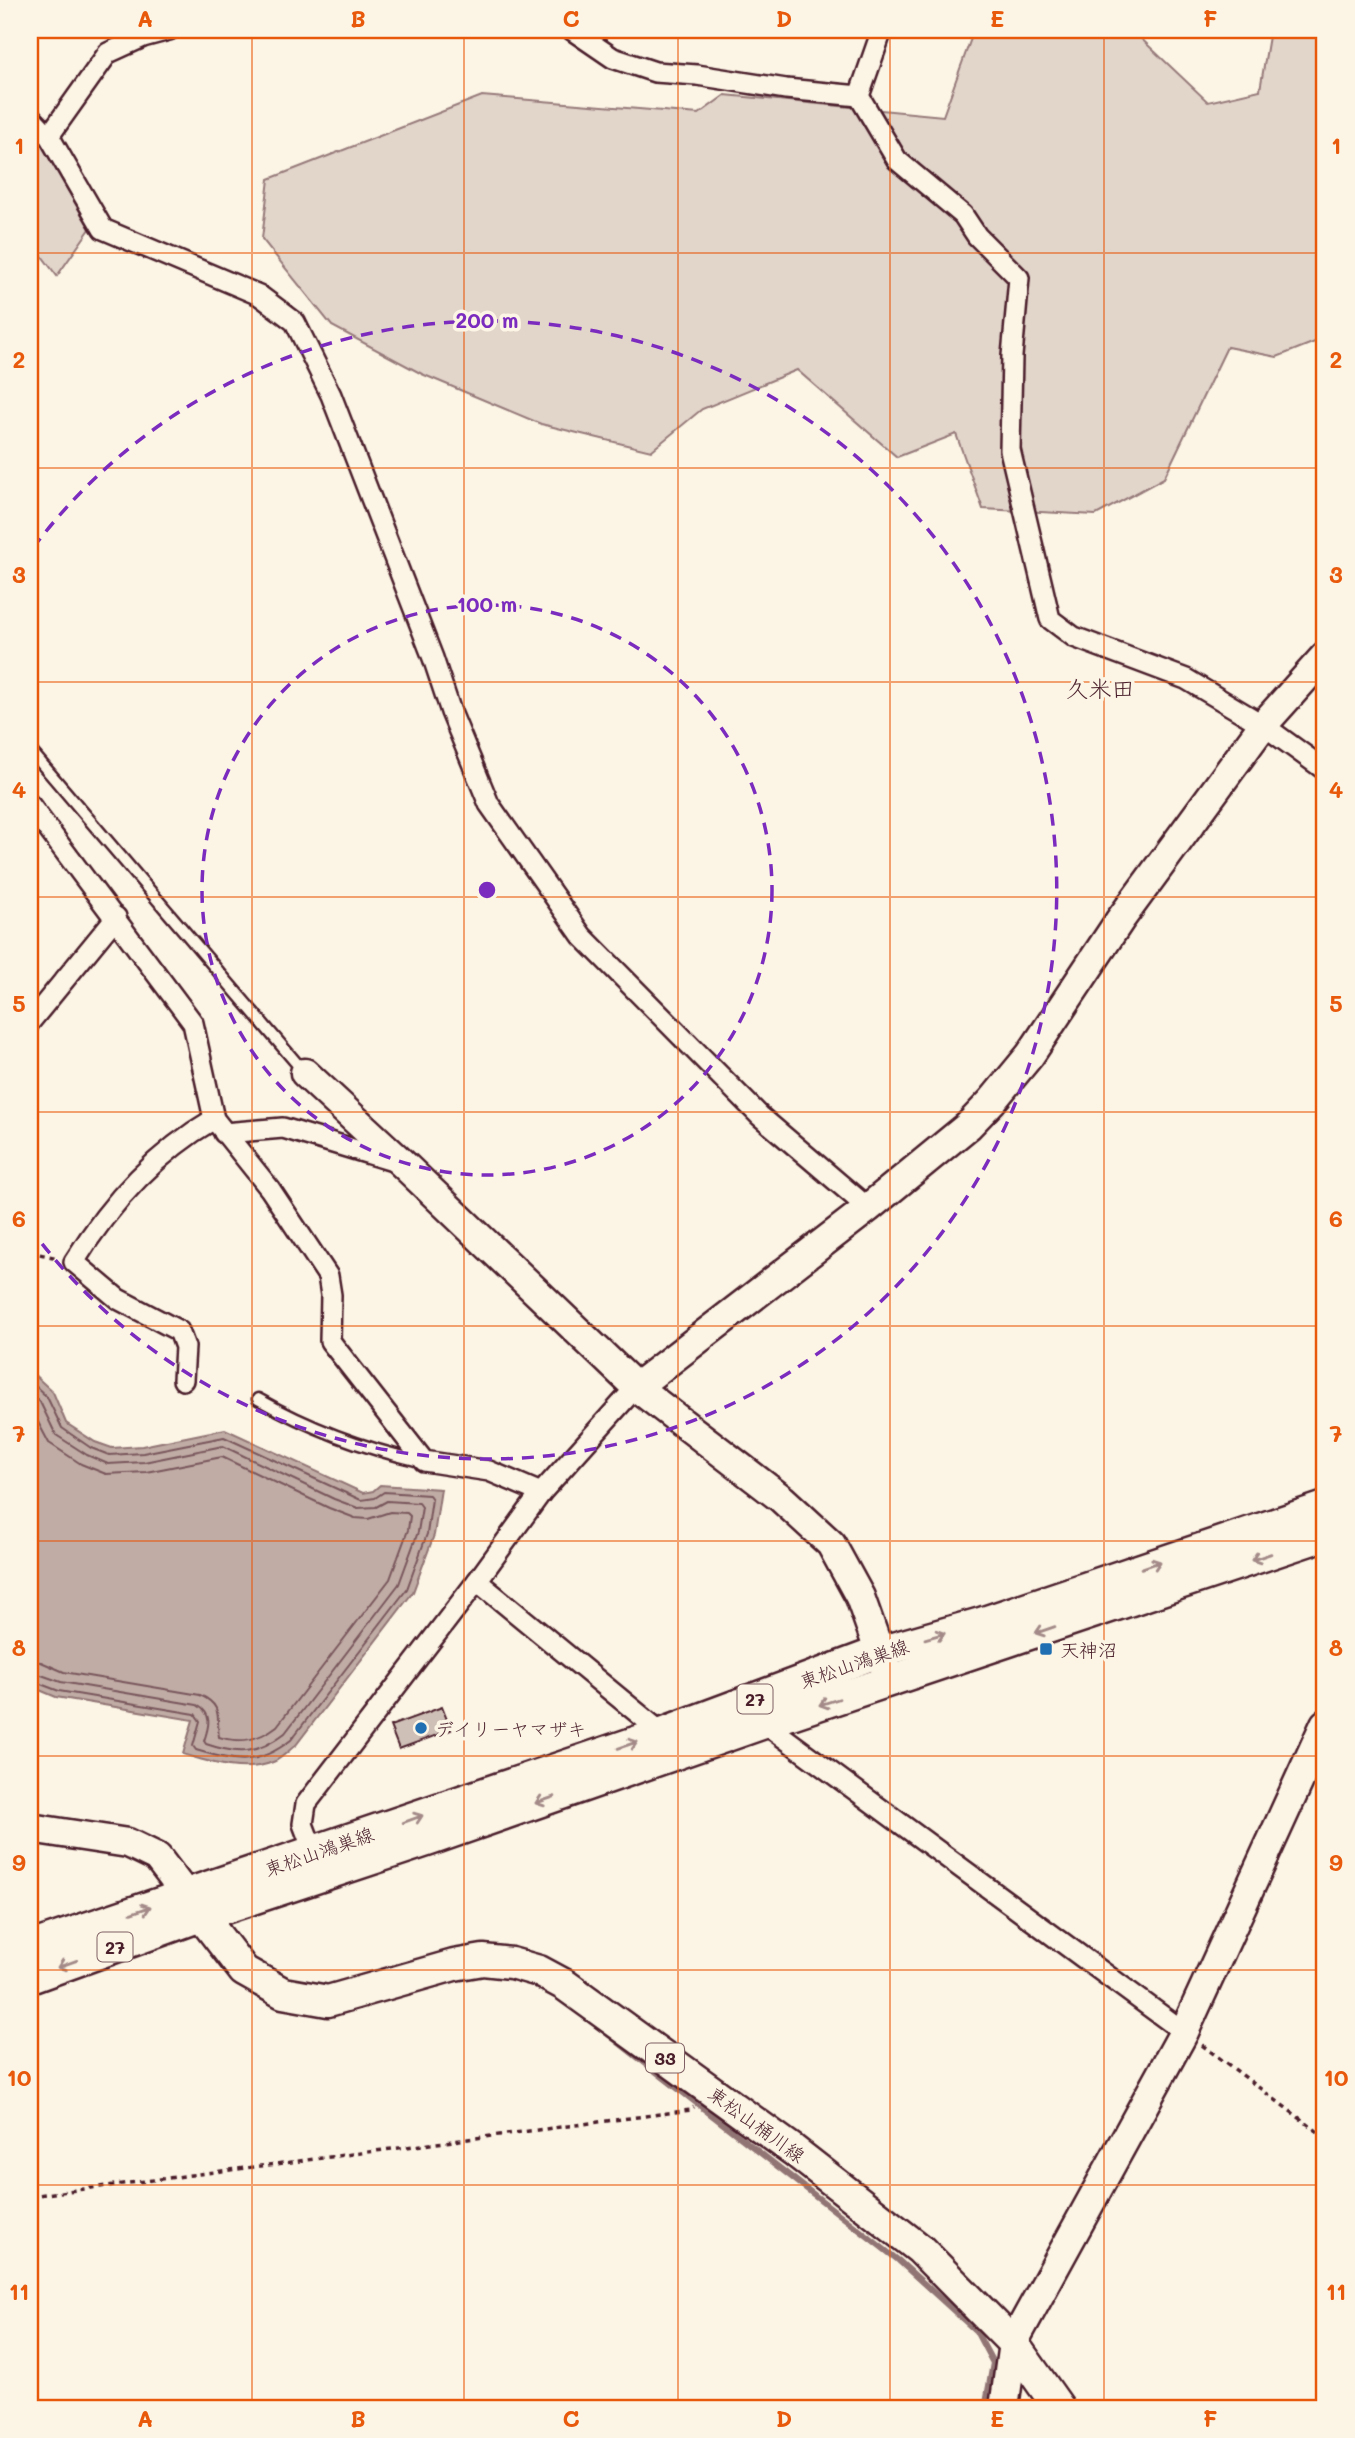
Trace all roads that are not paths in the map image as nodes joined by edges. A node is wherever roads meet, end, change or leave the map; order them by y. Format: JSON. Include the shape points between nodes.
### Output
{"nodes":[{"id":1,"x":169,"y":30,"type":"edge"},
{"id":2,"x":572,"y":30,"type":"edge"},
{"id":3,"x":882,"y":30,"type":"edge"},
{"id":4,"x":140,"y":33,"type":"edge"},
{"id":5,"x":859,"y":96,"type":"junction"},
{"id":6,"x":30,"y":116,"type":"edge"},
{"id":7,"x":49,"y":136,"type":"junction"},
{"id":8,"x":1325,"y":656,"type":"edge"},
{"id":9,"x":1263,"y":725,"type":"junction"},
{"id":10,"x":30,"y":750,"type":"edge"},
{"id":11,"x":1325,"y":770,"type":"edge"},
{"id":12,"x":30,"y":805,"type":"edge"},
{"id":13,"x":116,"y":917,"type":"junction"},
{"id":14,"x":30,"y":1022,"type":"edge"},
{"id":15,"x":305,"y":1073,"type":"joint"},
{"id":16,"x":219,"y":1126,"type":"junction"},
{"id":17,"x":403,"y":1164,"type":"junction"},
{"id":18,"x":869,"y":1208,"type":"junction"},
{"id":19,"x":183,"y":1380,"type":"dead end"},
{"id":20,"x":636,"y":1387,"type":"junction"},
{"id":21,"x":258,"y":1399,"type":"dead end"},
{"id":22,"x":424,"y":1461,"type":"junction"},
{"id":23,"x":541,"y":1493,"type":"junction"},
{"id":24,"x":1325,"y":1507,"type":"edge"},
{"id":25,"x":1325,"y":1535,"type":"edge"},
{"id":26,"x":477,"y":1581,"type":"junction"},
{"id":27,"x":879,"y":1652,"type":"junction"},
{"id":28,"x":890,"y":1682,"type":"junction"},
{"id":29,"x":764,"y":1723,"type":"junction"},
{"id":30,"x":1325,"y":1724,"type":"edge"},
{"id":31,"x":663,"y":1733,"type":"junction"},
{"id":32,"x":30,"y":1828,"type":"edge"},
{"id":33,"x":314,"y":1853,"type":"junction"},
{"id":34,"x":193,"y":1906,"type":"junction"},
{"id":35,"x":30,"y":1947,"type":"edge"},
{"id":36,"x":30,"y":1978,"type":"edge"},
{"id":37,"x":1184,"y":2032,"type":"junction"},
{"id":38,"x":1013,"y":2343,"type":"junction"},
{"id":39,"x":1004,"y":2408,"type":"edge"},
{"id":40,"x":1059,"y":2408,"type":"edge"}],
"edges":[{"from":1,"to":4,"type":"street"},
{"from":2,"to":5,"type":"street","via":[[613,58],[655,72]]},
{"from":3,"to":5,"type":"street"},
{"from":4,"to":7,"type":"street","via":[[108,53]]},
{"from":5,"to":9,"type":"street","via":[[897,160],[963,215],[1019,278],[1010,450],[1050,619],[1074,637],[1185,679]]},
{"from":6,"to":7,"type":"street"},
{"from":7,"to":18,"type":"street","via":[[103,229],[259,295],[295,322],[331,395],[489,804],[582,936],[760,1116]]},
{"from":8,"to":9,"type":"street"},
{"from":9,"to":11,"type":"street"},
{"from":9,"to":18,"type":"street","via":[[1120,920],[1030,1055],[968,1126]]},
{"from":10,"to":15,"type":"lane"},
{"from":12,"to":13,"type":"street"},
{"from":13,"to":14,"type":"street"},
{"from":13,"to":16,"type":"street","via":[[193,1023]]},
{"from":15,"to":17,"type":"street"},
{"from":16,"to":17,"type":"street","via":[[283,1128]]},
{"from":16,"to":19,"type":"street","via":[[188,1134],[146,1168],[74,1262],[118,1298],[179,1331],[185,1347]]},
{"from":16,"to":22,"type":"street","via":[[270,1189],[328,1276],[330,1342]]},
{"from":17,"to":20,"type":"street"},
{"from":18,"to":20,"type":"street"},
{"from":20,"to":23,"type":"street"},
{"from":20,"to":27,"type":"street","via":[[782,1499],[831,1544],[860,1597]]},
{"from":21,"to":22,"type":"lane","via":[[299,1422],[379,1452]]},
{"from":22,"to":23,"type":"street","via":[[489,1471]]},
{"from":23,"to":26,"type":"street"},
{"from":27,"to":24,"type":"main road","name":"東松山鴻巣線","number":"27","one_way":true,"via":[[981,1623]]},
{"from":25,"to":28,"type":"main road","name":"東松山鴻巣線","number":"27","one_way":true},
{"from":26,"to":31,"type":"street"},
{"from":26,"to":33,"type":"street","via":[[306,1804],[303,1824]]},
{"from":27,"to":28,"type":"street"},
{"from":27,"to":31,"type":"main road","name":"東松山鴻巣線","number":"27"},
{"from":28,"to":29,"type":"main road","name":"東松山鴻巣線","number":"27","one_way":true},
{"from":29,"to":34,"type":"main road","name":"東松山鴻巣線","number":"27","one_way":true,"via":[[430,1840]]},
{"from":29,"to":37,"type":"street"},
{"from":30,"to":37,"type":"street"},
{"from":33,"to":31,"type":"main road","name":"東松山鴻巣線","number":"27","one_way":true},
{"from":32,"to":34,"type":"street","via":[[128,1843],[157,1857]]},
{"from":33,"to":34,"type":"main road","name":"東松山鴻巣線","number":"27"},
{"from":35,"to":34,"type":"main road","number":"27","one_way":true},
{"from":34,"to":36,"type":"main road","number":"27","one_way":true},
{"from":34,"to":38,"type":"main road","name":"東松山桶川線","number":"33","via":[[244,1971],[283,1993],[328,2001],[483,1960],[539,1971],[565,1985],[793,2150],[920,2249]]},
{"from":37,"to":38,"type":"street"},
{"from":38,"to":39,"type":"street"},
{"from":38,"to":40,"type":"main road","name":"東松山桶川線","number":"33"}]}
